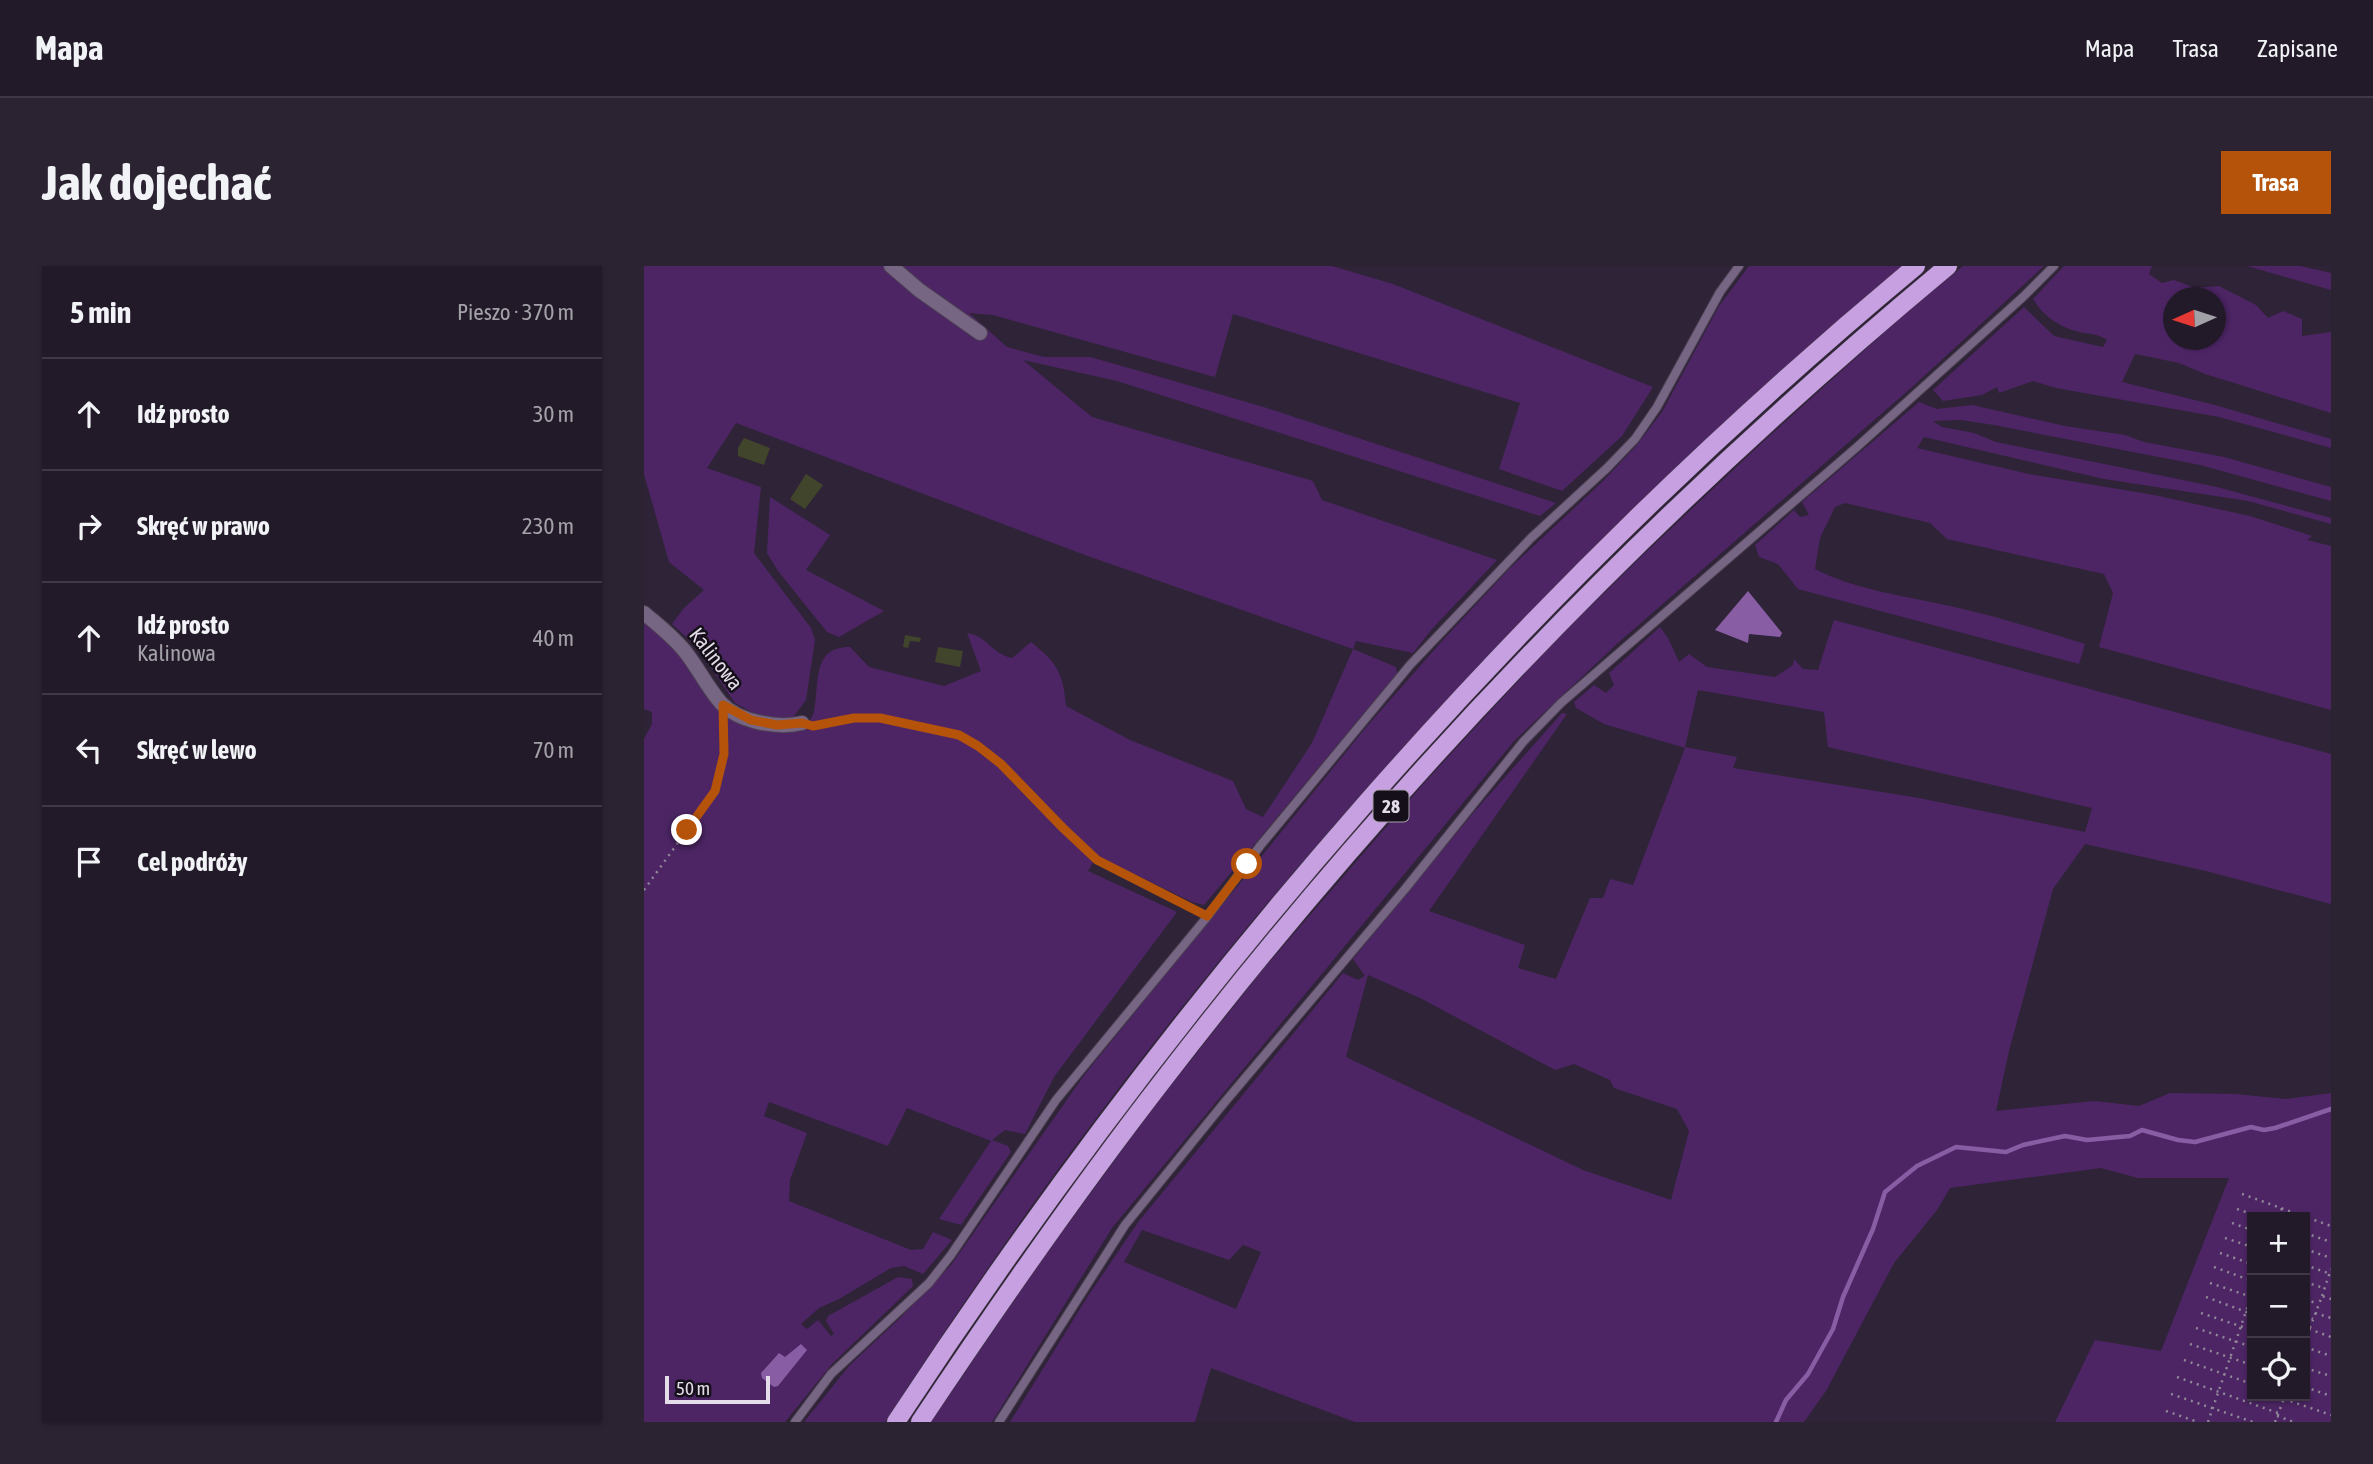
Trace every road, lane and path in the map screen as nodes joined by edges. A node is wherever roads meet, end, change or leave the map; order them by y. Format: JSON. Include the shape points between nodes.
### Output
{"nodes":[{"id":1,"x":891,"y":266,"type":"edge"},
{"id":2,"x":1739,"y":266,"type":"edge"},
{"id":3,"x":1916,"y":266,"type":"edge"},
{"id":4,"x":1948,"y":266,"type":"edge"},
{"id":5,"x":2054,"y":266,"type":"edge"},
{"id":6,"x":980,"y":333,"type":"dead end"},
{"id":7,"x":644,"y":613,"type":"edge"},
{"id":8,"x":723,"y":705,"type":"junction"},
{"id":9,"x":802,"y":723,"type":"joint"},
{"id":10,"x":644,"y":890,"type":"edge"},
{"id":11,"x":1207,"y":916,"type":"junction"},
{"id":12,"x":2242,"y":1194,"type":"dead end"},
{"id":13,"x":2282,"y":1208,"type":"junction"},
{"id":14,"x":2237,"y":1209,"type":"dead end"},
{"id":15,"x":2247,"y":1212,"type":"edge"},
{"id":16,"x":2281,"y":1212,"type":"edge"},
{"id":17,"x":2232,"y":1223,"type":"dead end"},
{"id":18,"x":2331,"y":1226,"type":"edge"},
{"id":19,"x":2247,"y":1228,"type":"edge"},
{"id":20,"x":2310,"y":1235,"type":"edge"},
{"id":21,"x":2225,"y":1238,"type":"dead end"},
{"id":22,"x":2331,"y":1242,"type":"edge"},
{"id":23,"x":2247,"y":1245,"type":"edge"},
{"id":24,"x":2310,"y":1251,"type":"edge"},
{"id":25,"x":2220,"y":1253,"type":"dead end"},
{"id":26,"x":2331,"y":1258,"type":"edge"},
{"id":27,"x":2247,"y":1262,"type":"edge"},
{"id":28,"x":2310,"y":1266,"type":"edge"},
{"id":29,"x":2214,"y":1267,"type":"dead end"},
{"id":30,"x":2330,"y":1271,"type":"edge"},
{"id":31,"x":2247,"y":1279,"type":"edge"},
{"id":32,"x":2210,"y":1283,"type":"dead end"},
{"id":33,"x":2310,"y":1284,"type":"edge"},
{"id":34,"x":2324,"y":1289,"type":"junction"},
{"id":35,"x":2247,"y":1294,"type":"edge"},
{"id":36,"x":2322,"y":1296,"type":"junction"},
{"id":37,"x":2206,"y":1297,"type":"dead end"},
{"id":38,"x":2331,"y":1299,"type":"edge"},
{"id":39,"x":2310,"y":1301,"type":"edge"},
{"id":40,"x":2318,"y":1304,"type":"junction"},
{"id":41,"x":2201,"y":1312,"type":"dead end"},
{"id":42,"x":2246,"y":1312,"type":"joint"},
{"id":43,"x":2315,"y":1313,"type":"junction"},
{"id":44,"x":2310,"y":1317,"type":"edge"},
{"id":45,"x":2313,"y":1318,"type":"junction"},
{"id":46,"x":2331,"y":1318,"type":"edge"},
{"id":47,"x":2310,"y":1324,"type":"edge"},
{"id":48,"x":2241,"y":1326,"type":"junction"},
{"id":49,"x":2196,"y":1328,"type":"dead end"},
{"id":50,"x":2247,"y":1329,"type":"edge"},
{"id":51,"x":2310,"y":1332,"type":"edge"},
{"id":52,"x":2331,"y":1337,"type":"edge"},
{"id":53,"x":2236,"y":1342,"type":"junction"},
{"id":54,"x":2190,"y":1344,"type":"dead end"},
{"id":55,"x":2247,"y":1346,"type":"edge"},
{"id":56,"x":2310,"y":1349,"type":"edge"},
{"id":57,"x":2331,"y":1356,"type":"edge"},
{"id":58,"x":2230,"y":1358,"type":"junction"},
{"id":59,"x":2184,"y":1360,"type":"dead end"},
{"id":60,"x":2247,"y":1363,"type":"edge"},
{"id":61,"x":2310,"y":1369,"type":"edge"},
{"id":62,"x":2224,"y":1374,"type":"junction"},
{"id":63,"x":2331,"y":1376,"type":"edge"},
{"id":64,"x":2177,"y":1377,"type":"dead end"},
{"id":65,"x":2247,"y":1382,"type":"edge"},
{"id":66,"x":2310,"y":1389,"type":"edge"},
{"id":67,"x":2218,"y":1391,"type":"junction"},
{"id":68,"x":2172,"y":1394,"type":"dead end"},
{"id":69,"x":2331,"y":1396,"type":"edge"},
{"id":70,"x":2283,"y":1401,"type":"edge"},
{"id":71,"x":2294,"y":1401,"type":"edge"},
{"id":72,"x":2213,"y":1408,"type":"junction"},
{"id":73,"x":2166,"y":1411,"type":"dead end"},
{"id":74,"x":2278,"y":1415,"type":"junction"},
{"id":75,"x":2331,"y":1415,"type":"edge"},
{"id":76,"x":796,"y":1422,"type":"edge"},
{"id":77,"x":896,"y":1422,"type":"edge"},
{"id":78,"x":920,"y":1422,"type":"edge"},
{"id":79,"x":999,"y":1422,"type":"edge"},
{"id":80,"x":2198,"y":1422,"type":"edge"},
{"id":81,"x":2208,"y":1422,"type":"edge"},
{"id":82,"x":2253,"y":1422,"type":"edge"},
{"id":83,"x":2275,"y":1422,"type":"edge"},
{"id":84,"x":2294,"y":1422,"type":"edge"}],
"edges":[{"from":1,"to":6,"type":"street"},
{"from":2,"to":11,"type":"lane","via":[[1635,439],[1531,538],[1410,664]]},
{"from":3,"to":77,"type":"main road","number":"28","via":[[1788,377],[1632,524],[1509,648],[1347,825],[1197,1004],[1091,1142]]},
{"from":4,"to":78,"type":"main road","number":"28","via":[[1809,385],[1649,535],[1534,650],[1392,804],[1158,1086],[1044,1240]]},
{"from":5,"to":79,"type":"lane","via":[[1857,447],[1560,703],[1523,742],[1125,1225]]},
{"from":7,"to":8,"type":"street","name":"Kalinowa","via":[[687,654]]},
{"from":8,"to":9,"type":"street","name":"Kalinowa","via":[[751,720]]},
{"from":8,"to":10,"type":"path","via":[[724,754],[715,791]]},
{"from":9,"to":11,"type":"path","via":[[813,726],[880,718],[959,735],[1001,764],[1097,860]]},
{"from":11,"to":76,"type":"lane","via":[[1056,1100],[929,1283],[831,1374]]},
{"from":12,"to":13,"type":"path"},
{"from":13,"to":16,"type":"path"},
{"from":13,"to":18,"type":"path"},
{"from":14,"to":15,"type":"path"},
{"from":17,"to":19,"type":"path"},
{"from":20,"to":22,"type":"path"},
{"from":21,"to":23,"type":"path"},
{"from":24,"to":26,"type":"path"},
{"from":25,"to":27,"type":"path"},
{"from":28,"to":30,"type":"path"},
{"from":29,"to":31,"type":"path"},
{"from":30,"to":34,"type":"path"},
{"from":32,"to":35,"type":"path"},
{"from":33,"to":34,"type":"path"},
{"from":34,"to":36,"type":"path"},
{"from":36,"to":38,"type":"path"},
{"from":36,"to":40,"type":"path"},
{"from":37,"to":42,"type":"path"},
{"from":39,"to":40,"type":"path"},
{"from":40,"to":43,"type":"path"},
{"from":41,"to":48,"type":"path"},
{"from":42,"to":48,"type":"path"},
{"from":43,"to":45,"type":"path"},
{"from":43,"to":46,"type":"path"},
{"from":44,"to":45,"type":"path"},
{"from":45,"to":47,"type":"path"},
{"from":48,"to":50,"type":"path"},
{"from":48,"to":53,"type":"path"},
{"from":49,"to":53,"type":"path"},
{"from":51,"to":52,"type":"path"},
{"from":53,"to":55,"type":"path"},
{"from":53,"to":58,"type":"path"},
{"from":54,"to":58,"type":"path"},
{"from":56,"to":57,"type":"path"},
{"from":58,"to":60,"type":"path"},
{"from":58,"to":62,"type":"path"},
{"from":59,"to":62,"type":"path"},
{"from":61,"to":63,"type":"path"},
{"from":62,"to":65,"type":"path"},
{"from":62,"to":67,"type":"path"},
{"from":64,"to":67,"type":"path"},
{"from":66,"to":69,"type":"path"},
{"from":67,"to":72,"type":"path"},
{"from":67,"to":74,"type":"path"},
{"from":68,"to":72,"type":"path"},
{"from":70,"to":74,"type":"path"},
{"from":71,"to":75,"type":"path"},
{"from":72,"to":81,"type":"path"},
{"from":72,"to":82,"type":"path"},
{"from":73,"to":80,"type":"path"},
{"from":74,"to":83,"type":"path"},
{"from":74,"to":84,"type":"path"}]}
